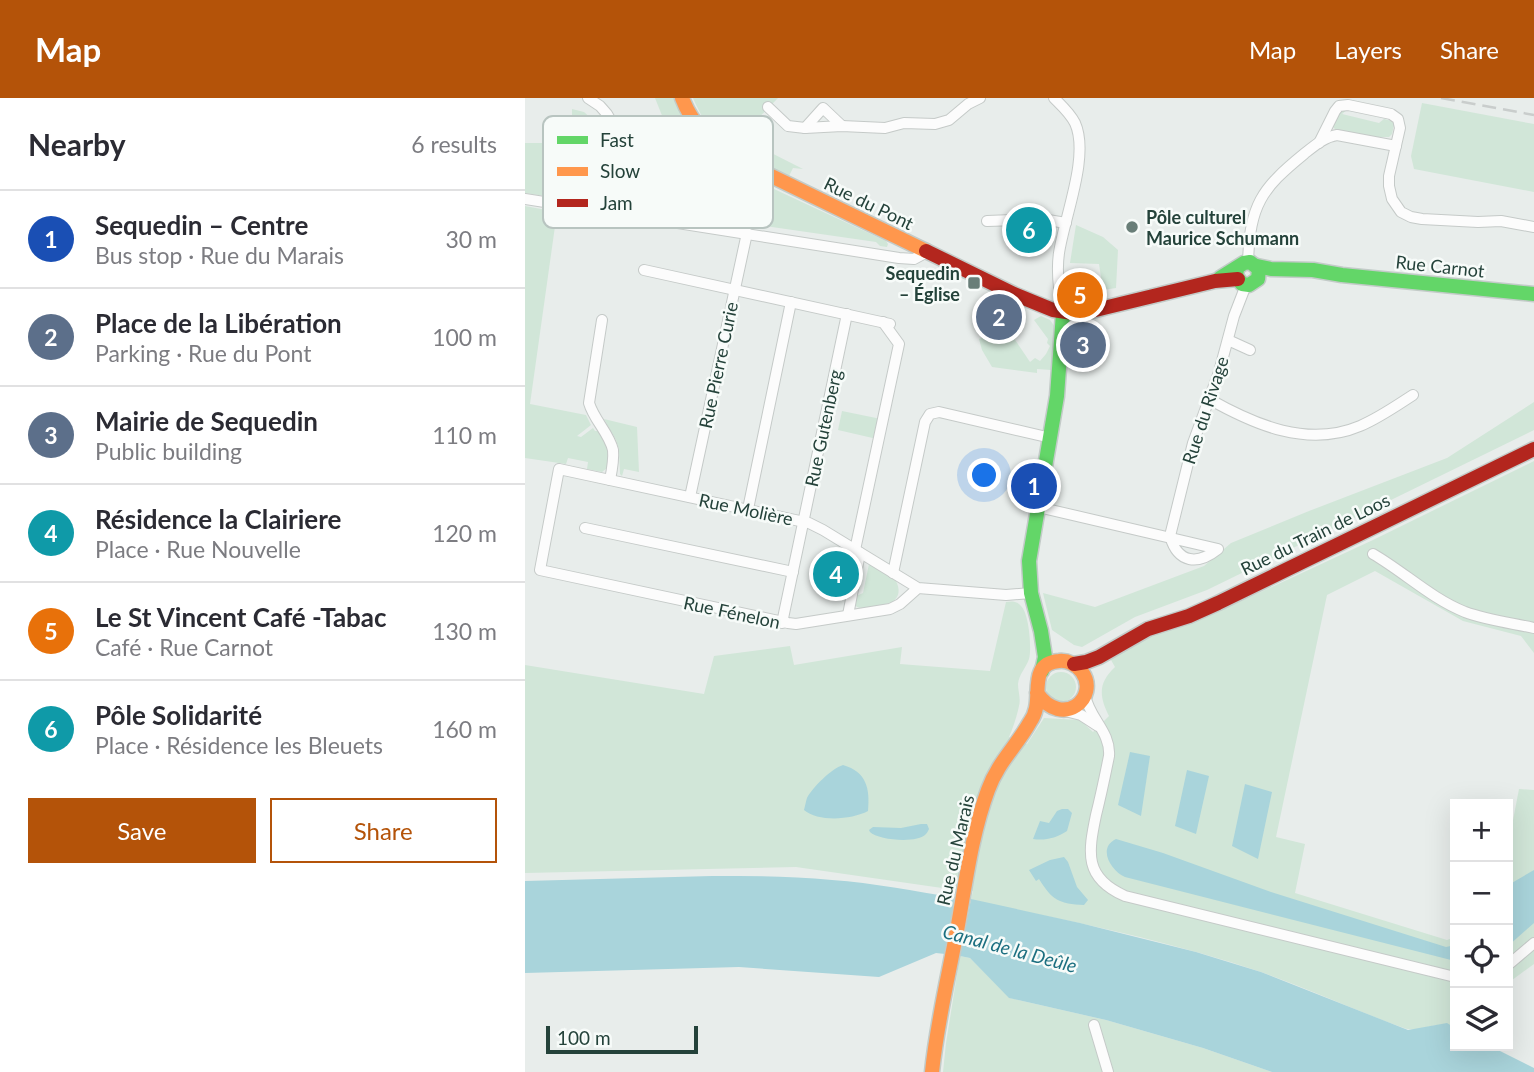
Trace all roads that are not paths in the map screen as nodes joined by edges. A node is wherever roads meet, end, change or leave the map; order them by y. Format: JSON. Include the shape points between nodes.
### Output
{"nodes":[{"id":1,"x":588,"y":98,"type":"edge"},
{"id":2,"x":682,"y":98,"type":"edge"},
{"id":3,"x":979,"y":98,"type":"edge"},
{"id":4,"x":1054,"y":98,"type":"edge"},
{"id":5,"x":768,"y":107,"type":"dead end"},
{"id":6,"x":608,"y":116,"type":"edge"},
{"id":7,"x":691,"y":116,"type":"edge"},
{"id":8,"x":842,"y":126,"type":"junction"},
{"id":9,"x":805,"y":128,"type":"junction"},
{"id":10,"x":1319,"y":143,"type":"junction"},
{"id":11,"x":1396,"y":146,"type":"junction"},
{"id":12,"x":773,"y":178,"type":"edge"},
{"id":13,"x":525,"y":200,"type":"edge"},
{"id":14,"x":543,"y":203,"type":"edge"},
{"id":15,"x":987,"y":221,"type":"dead end"},
{"id":16,"x":1066,"y":223,"type":"junction"},
{"id":17,"x":1534,"y":227,"type":"edge"},
{"id":18,"x":712,"y":228,"type":"edge"},
{"id":19,"x":747,"y":233,"type":"junction"},
{"id":20,"x":900,"y":239,"type":"junction"},
{"id":21,"x":927,"y":252,"type":"junction"},
{"id":22,"x":879,"y":253,"type":"junction"},
{"id":23,"x":644,"y":270,"type":"dead end"},
{"id":24,"x":1247,"y":273,"type":"junction"},
{"id":25,"x":734,"y":290,"type":"junction"},
{"id":26,"x":1534,"y":294,"type":"edge"},
{"id":27,"x":791,"y":302,"type":"junction"},
{"id":28,"x":1063,"y":313,"type":"junction"},
{"id":29,"x":847,"y":314,"type":"junction"},
{"id":30,"x":602,"y":320,"type":"dead end"},
{"id":31,"x":1227,"y":341,"type":"junction"},
{"id":32,"x":1250,"y":350,"type":"dead end"},
{"id":33,"x":1413,"y":396,"type":"dead end"},
{"id":34,"x":1209,"y":399,"type":"junction"},
{"id":35,"x":1051,"y":438,"type":"junction"},
{"id":36,"x":1534,"y":449,"type":"edge"},
{"id":37,"x":611,"y":480,"type":"junction"},
{"id":38,"x":690,"y":497,"type":"junction"},
{"id":39,"x":1038,"y":507,"type":"junction"},
{"id":40,"x":748,"y":509,"type":"junction"},
{"id":41,"x":803,"y":521,"type":"junction"},
{"id":42,"x":585,"y":528,"type":"dead end"},
{"id":43,"x":857,"y":551,"type":"junction"},
{"id":44,"x":1373,"y":554,"type":"dead end"},
{"id":45,"x":540,"y":570,"type":"joint"},
{"id":46,"x":793,"y":572,"type":"junction"},
{"id":47,"x":893,"y":573,"type":"junction"},
{"id":48,"x":919,"y":588,"type":"junction"},
{"id":49,"x":1031,"y":593,"type":"junction"},
{"id":50,"x":848,"y":615,"type":"junction"},
{"id":51,"x":782,"y":623,"type":"junction"},
{"id":52,"x":1534,"y":628,"type":"edge"},
{"id":53,"x":1041,"y":631,"type":"junction"},
{"id":54,"x":1111,"y":651,"type":"junction"},
{"id":55,"x":1069,"y":662,"type":"junction"},
{"id":56,"x":1042,"y":671,"type":"junction"},
{"id":57,"x":1086,"y":692,"type":"junction"},
{"id":58,"x":1037,"y":693,"type":"junction"},
{"id":59,"x":1059,"y":710,"type":"junction"},
{"id":60,"x":1029,"y":729,"type":"junction"},
{"id":61,"x":1102,"y":729,"type":"junction"},
{"id":62,"x":1534,"y":943,"type":"edge"},
{"id":63,"x":1513,"y":961,"type":"edge"},
{"id":64,"x":1450,"y":976,"type":"edge"},
{"id":65,"x":1094,"y":1025,"type":"dead end"},
{"id":66,"x":932,"y":1071,"type":"edge"},
{"id":67,"x":1108,"y":1072,"type":"edge"}],
"edges":[{"from":1,"to":6,"type":"street"},
{"from":2,"to":7,"type":"street","name":"Rue du Pont"},
{"from":3,"to":8,"type":"street","via":[[940,124]]},
{"from":4,"to":16,"type":"street","via":[[1072,118],[1079,137]]},
{"from":5,"to":9,"type":"street","via":[[788,127]]},
{"from":8,"to":9,"type":"street"},
{"from":8,"to":9,"type":"street","via":[[823,108]]},
{"from":10,"to":11,"type":"street","via":[[1337,135]]},
{"from":10,"to":11,"type":"street","via":[[1337,108],[1348,105],[1395,116],[1401,128]]},
{"from":10,"to":24,"type":"street","name":"Rue du Rivage","via":[[1265,191],[1254,218]]},
{"from":11,"to":17,"type":"street","via":[[1389,186],[1395,204],[1406,215]]},
{"from":12,"to":20,"type":"street","name":"Rue du Pont"},
{"from":13,"to":14,"type":"street"},
{"from":15,"to":16,"type":"street"},
{"from":16,"to":28,"type":"street","via":[[1058,266]]},
{"from":18,"to":19,"type":"street"},
{"from":19,"to":22,"type":"street"},
{"from":19,"to":25,"type":"street","name":"Rue Pierre Curie"},
{"from":20,"to":21,"type":"street","name":"Rue du Pont"},
{"from":20,"to":22,"type":"street","via":[[891,252]]},
{"from":21,"to":22,"type":"street","via":[[914,259]]},
{"from":21,"to":28,"type":"street","name":"Rue du Pont"},
{"from":23,"to":25,"type":"street"},
{"from":24,"to":26,"type":"street","name":"Rue Carnot","via":[[1342,275]]},
{"from":24,"to":28,"type":"street","name":"Rue Carnot","via":[[1087,313]]},
{"from":24,"to":31,"type":"street","name":"Rue du Rivage"},
{"from":25,"to":27,"type":"street"},
{"from":25,"to":38,"type":"street","name":"Rue Pierre Curie"},
{"from":27,"to":29,"type":"street"},
{"from":27,"to":40,"type":"street"},
{"from":28,"to":35,"type":"street"},
{"from":29,"to":41,"type":"street","name":"Rue Gutenberg"},
{"from":29,"to":43,"type":"street","via":[[887,323],[899,344]]},
{"from":30,"to":37,"type":"street","via":[[589,403],[611,445]]},
{"from":31,"to":32,"type":"street"},
{"from":31,"to":34,"type":"street","name":"Rue du Rivage"},
{"from":33,"to":34,"type":"street","via":[[1356,428],[1312,435],[1261,425]]},
{"from":34,"to":39,"type":"street","name":"Rue du Rivage","via":[[1170,536]]},
{"from":35,"to":39,"type":"street"},
{"from":35,"to":47,"type":"street","via":[[939,412],[930,414]]},
{"from":36,"to":54,"type":"street","name":"Rue du Train de Loos","via":[[1197,613],[1139,633]]},
{"from":37,"to":38,"type":"street","name":"Rue Molière"},
{"from":37,"to":45,"type":"street","name":"Rue Molière","via":[[559,469]]},
{"from":38,"to":40,"type":"street","name":"Rue Molière"},
{"from":39,"to":49,"type":"street","via":[[1029,561]]},
{"from":40,"to":41,"type":"street","name":"Rue Molière"},
{"from":41,"to":43,"type":"street","name":"Rue Molière"},
{"from":41,"to":46,"type":"street","name":"Rue Gutenberg"},
{"from":42,"to":46,"type":"street"},
{"from":43,"to":47,"type":"street","name":"Rue Molière"},
{"from":43,"to":50,"type":"street"},
{"from":44,"to":52,"type":"street","via":[[1465,612]]},
{"from":45,"to":51,"type":"street","name":"Rue Fénelon"},
{"from":46,"to":51,"type":"street","name":"Rue Gutenberg"},
{"from":47,"to":48,"type":"street","name":"Rue Molière"},
{"from":48,"to":49,"type":"street"},
{"from":48,"to":50,"type":"street","name":"Rue Fénelon","via":[[895,607]]},
{"from":49,"to":53,"type":"street"},
{"from":50,"to":51,"type":"street","name":"Rue Fénelon"},
{"from":53,"to":55,"type":"street","via":[[1055,652]]},
{"from":53,"to":56,"type":"street"},
{"from":54,"to":55,"type":"street","name":"Rue du Train de Loos","via":[[1091,660]]},
{"from":54,"to":57,"type":"street","name":"Rue du Train de Loos","via":[[1096,666]]},
{"from":55,"to":56,"type":"street","via":[[1053,662]]},
{"from":55,"to":57,"type":"street","via":[[1084,676]]},
{"from":56,"to":58,"type":"street"},
{"from":57,"to":59,"type":"street","via":[[1075,707]]},
{"from":57,"to":61,"type":"street","via":[[1087,705]]},
{"from":58,"to":59,"type":"street"},
{"from":58,"to":60,"type":"street","name":"Rue du Marais"},
{"from":59,"to":60,"type":"street","name":"Rue du Marais"},
{"from":59,"to":61,"type":"street","via":[[1075,713]]},
{"from":60,"to":66,"type":"street","name":"Rue du Marais","via":[[993,777],[980,813]]},
{"from":61,"to":64,"type":"street","via":[[1109,756],[1090,858],[1095,873],[1109,888],[1125,897]]},
{"from":62,"to":63,"type":"street"},
{"from":65,"to":67,"type":"street"}]}
